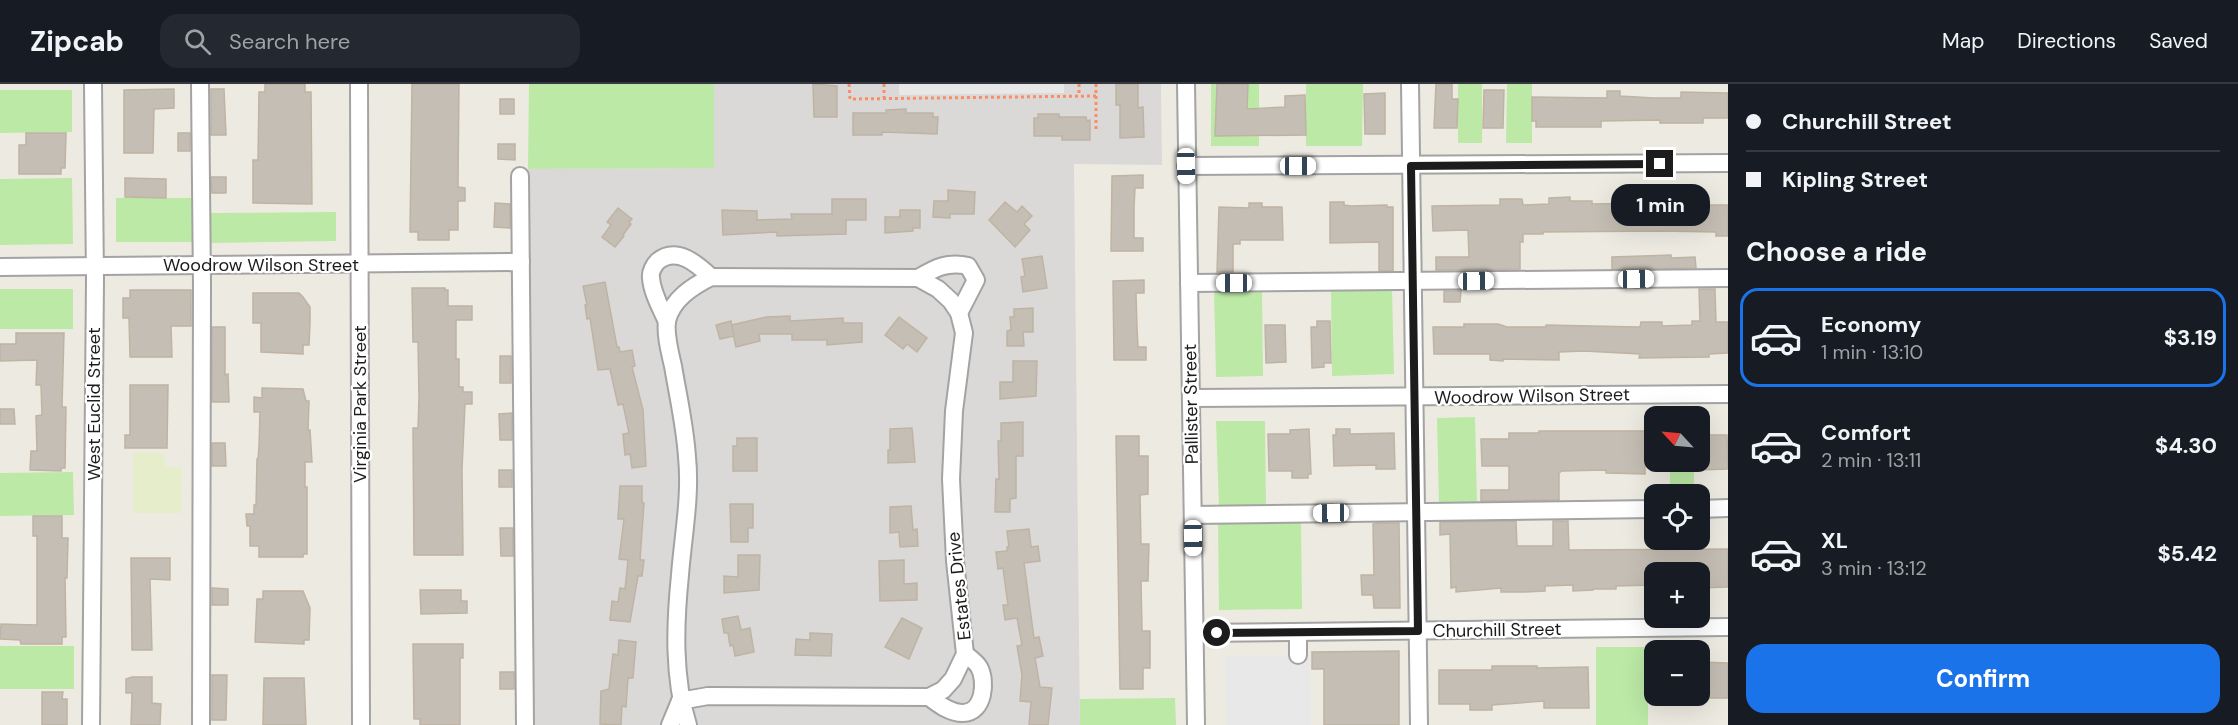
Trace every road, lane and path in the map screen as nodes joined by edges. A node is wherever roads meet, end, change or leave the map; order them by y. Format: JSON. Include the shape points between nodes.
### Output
{"nodes":[{"id":1,"x":93,"y":84,"type":"edge"},
{"id":2,"x":200,"y":84,"type":"edge"},
{"id":3,"x":358,"y":84,"type":"edge"},
{"id":4,"x":849,"y":84,"type":"edge"},
{"id":5,"x":884,"y":84,"type":"edge"},
{"id":6,"x":1079,"y":84,"type":"edge"},
{"id":7,"x":1096,"y":84,"type":"edge"},
{"id":8,"x":1186,"y":84,"type":"edge"},
{"id":9,"x":1410,"y":84,"type":"edge"},
{"id":10,"x":1079,"y":96,"type":"junction"},
{"id":11,"x":1096,"y":96,"type":"junction"},
{"id":12,"x":884,"y":98,"type":"junction"},
{"id":13,"x":1096,"y":129,"type":"dead end"},
{"id":14,"x":1728,"y":163,"type":"edge"},
{"id":15,"x":1186,"y":166,"type":"junction"},
{"id":16,"x":1411,"y":166,"type":"junction"},
{"id":17,"x":520,"y":176,"type":"dead end"},
{"id":18,"x":521,"y":262,"type":"junction"},
{"id":19,"x":359,"y":264,"type":"junction"},
{"id":20,"x":94,"y":266,"type":"junction"},
{"id":21,"x":202,"y":266,"type":"junction"},
{"id":22,"x":0,"y":267,"type":"edge"},
{"id":23,"x":711,"y":277,"type":"junction"},
{"id":24,"x":918,"y":278,"type":"junction"},
{"id":25,"x":1728,"y":278,"type":"edge"},
{"id":26,"x":1412,"y":281,"type":"junction"},
{"id":27,"x":1189,"y":283,"type":"junction"},
{"id":28,"x":958,"y":313,"type":"junction"},
{"id":29,"x":667,"y":322,"type":"junction"},
{"id":30,"x":1728,"y":394,"type":"edge"},
{"id":31,"x":1415,"y":397,"type":"junction"},
{"id":32,"x":1192,"y":398,"type":"junction"},
{"id":33,"x":1728,"y":508,"type":"edge"},
{"id":34,"x":1644,"y":509,"type":"edge"},
{"id":35,"x":1710,"y":509,"type":"edge"},
{"id":36,"x":1416,"y":512,"type":"junction"},
{"id":37,"x":1193,"y":514,"type":"junction"},
{"id":38,"x":1728,"y":627,"type":"edge"},
{"id":39,"x":1418,"y":631,"type":"junction"},
{"id":40,"x":1298,"y":632,"type":"junction"},
{"id":41,"x":1195,"y":633,"type":"junction"},
{"id":42,"x":965,"y":654,"type":"junction"},
{"id":43,"x":1298,"y":655,"type":"dead end"},
{"id":44,"x":929,"y":697,"type":"junction"},
{"id":45,"x":680,"y":701,"type":"junction"},
{"id":46,"x":91,"y":725,"type":"edge"},
{"id":47,"x":201,"y":725,"type":"edge"},
{"id":48,"x":361,"y":725,"type":"edge"},
{"id":49,"x":525,"y":725,"type":"edge"},
{"id":50,"x":670,"y":725,"type":"edge"},
{"id":51,"x":688,"y":725,"type":"edge"},
{"id":52,"x":1196,"y":725,"type":"edge"},
{"id":53,"x":1419,"y":725,"type":"edge"}],
"edges":[{"from":1,"to":20,"type":"street","name":"West Euclid Street"},
{"from":2,"to":21,"type":"street"},
{"from":3,"to":19,"type":"street","name":"Virginia Park Street"},
{"from":4,"to":12,"type":"path","via":[[850,99]]},
{"from":5,"to":12,"type":"path"},
{"from":6,"to":10,"type":"path"},
{"from":7,"to":11,"type":"path"},
{"from":8,"to":15,"type":"street","name":"Pallister Street"},
{"from":9,"to":16,"type":"street"},
{"from":10,"to":11,"type":"path"},
{"from":10,"to":12,"type":"path"},
{"from":11,"to":13,"type":"path"},
{"from":14,"to":16,"type":"street"},
{"from":15,"to":16,"type":"street"},
{"from":15,"to":27,"type":"street","name":"Pallister Street"},
{"from":16,"to":26,"type":"street"},
{"from":17,"to":18,"type":"street"},
{"from":18,"to":19,"type":"street","name":"Woodrow Wilson Street"},
{"from":18,"to":49,"type":"street"},
{"from":19,"to":21,"type":"street","name":"Woodrow Wilson Street"},
{"from":19,"to":48,"type":"street","name":"Virginia Park Street"},
{"from":20,"to":21,"type":"street","name":"Woodrow Wilson Street"},
{"from":20,"to":22,"type":"street","name":"Woodrow Wilson Street"},
{"from":20,"to":46,"type":"street","name":"West Euclid Street"},
{"from":21,"to":47,"type":"street"},
{"from":23,"to":24,"type":"street"},
{"from":23,"to":29,"type":"street","via":[[681,296]]},
{"from":23,"to":29,"type":"street","via":[[682,256],[668,255],[656,263],[650,274]]},
{"from":24,"to":28,"type":"street","name":"Estates Drive","via":[[938,289]]},
{"from":24,"to":28,"type":"street","via":[[938,267],[956,263],[968,266],[976,280]]},
{"from":25,"to":26,"type":"street"},
{"from":26,"to":27,"type":"street"},
{"from":26,"to":31,"type":"street"},
{"from":27,"to":32,"type":"street","name":"Pallister Street"},
{"from":28,"to":42,"type":"street","name":"Estates Drive","via":[[964,345],[954,411],[951,479]]},
{"from":29,"to":45,"type":"street","via":[[688,458],[677,624]]},
{"from":30,"to":31,"type":"street","name":"Woodrow Wilson Street"},
{"from":31,"to":32,"type":"street","name":"Woodrow Wilson Street"},
{"from":31,"to":36,"type":"street"},
{"from":32,"to":37,"type":"street","name":"Pallister Street"},
{"from":33,"to":35,"type":"street"},
{"from":34,"to":36,"type":"street"},
{"from":36,"to":37,"type":"street"},
{"from":36,"to":39,"type":"street"},
{"from":37,"to":41,"type":"street","name":"Pallister Street"},
{"from":38,"to":39,"type":"street","name":"Churchill Street"},
{"from":39,"to":40,"type":"street","name":"Churchill Street"},
{"from":39,"to":53,"type":"street"},
{"from":40,"to":41,"type":"street","name":"Churchill Street"},
{"from":40,"to":43,"type":"street"},
{"from":41,"to":52,"type":"street","name":"Pallister Street"},
{"from":42,"to":44,"type":"street","name":"Estates Drive","via":[[944,690]]},
{"from":42,"to":44,"type":"street","via":[[978,664],[984,686],[974,708],[957,712]]},
{"from":44,"to":45,"type":"street","via":[[708,696]]},
{"from":45,"to":50,"type":"street"},
{"from":45,"to":51,"type":"street"}]}
